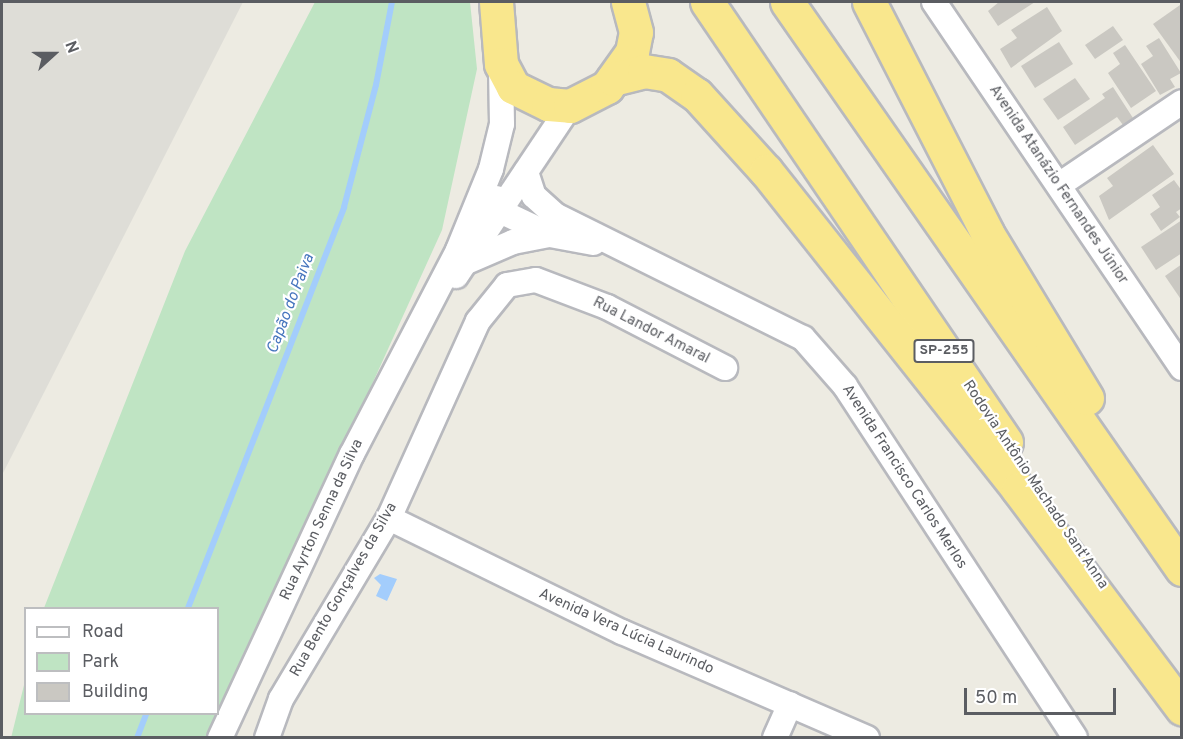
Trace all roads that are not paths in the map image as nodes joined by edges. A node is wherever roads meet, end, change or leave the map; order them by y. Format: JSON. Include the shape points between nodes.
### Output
{"nodes":[{"id":1,"x":496,"y":2,"type":"edge"},
{"id":2,"x":628,"y":2,"type":"edge"},
{"id":3,"x":707,"y":2,"type":"edge"},
{"id":4,"x":787,"y":2,"type":"edge"},
{"id":5,"x":869,"y":2,"type":"edge"},
{"id":6,"x":934,"y":2,"type":"edge"},
{"id":7,"x":501,"y":64,"type":"junction"},
{"id":8,"x":613,"y":79,"type":"junction"},
{"id":9,"x":1182,"y":102,"type":"edge"},
{"id":10,"x":570,"y":106,"type":"junction"},
{"id":11,"x":491,"y":169,"type":"junction"},
{"id":12,"x":526,"y":172,"type":"junction"},
{"id":13,"x":1059,"y":185,"type":"junction"},
{"id":14,"x":502,"y":212,"type":"junction"},
{"id":15,"x":550,"y":235,"type":"junction"},
{"id":16,"x":612,"y":246,"type":"junction"},
{"id":17,"x":469,"y":261,"type":"junction"},
{"id":18,"x":507,"y":285,"type":"joint"},
{"id":19,"x":431,"y":306,"type":"junction"},
{"id":20,"x":1181,"y":365,"type":"edge"},
{"id":21,"x":725,"y":368,"type":"dead end"},
{"id":22,"x":389,"y":518,"type":"junction"},
{"id":23,"x":1182,"y":554,"type":"edge"},
{"id":24,"x":1182,"y":569,"type":"edge"},
{"id":25,"x":1182,"y":701,"type":"edge"},
{"id":26,"x":790,"y":704,"type":"junction"},
{"id":27,"x":1182,"y":708,"type":"edge"},
{"id":28,"x":220,"y":738,"type":"edge"},
{"id":29,"x":267,"y":738,"type":"edge"},
{"id":30,"x":775,"y":738,"type":"edge"},
{"id":31,"x":867,"y":738,"type":"edge"},
{"id":32,"x":1075,"y":738,"type":"edge"}],
"edges":[{"from":1,"to":7,"type":"highway"},
{"from":2,"to":8,"type":"highway","via":[[636,32],[632,52]]},
{"from":3,"to":25,"type":"highway","name":"Rodovia Antônio Machado Sant'Anna","number":"SP-255"},
{"from":4,"to":24,"type":"highway"},
{"from":5,"to":23,"type":"highway","via":[[987,233]]},
{"from":6,"to":13,"type":"street","name":"Avenida Atanázio Fernandes Júnior"},
{"from":7,"to":10,"type":"highway","via":[[513,87],[527,97]]},
{"from":7,"to":11,"type":"street","name":"Rua Ayrton Senna da Silva","via":[[502,124]]},
{"from":8,"to":10,"type":"highway","via":[[588,100]]},
{"from":8,"to":27,"type":"highway","via":[[644,71],[668,75],[697,95],[759,163],[1018,489]]},
{"from":9,"to":13,"type":"street"},
{"from":10,"to":12,"type":"street","name":"Rua Ayrton Senna da Silva"},
{"from":11,"to":14,"type":"street"},
{"from":11,"to":19,"type":"street","name":"Rua Ayrton Senna da Silva"},
{"from":12,"to":14,"type":"street","name":"Rua Ayrton Senna da Silva"},
{"from":12,"to":16,"type":"street","via":[[534,196],[555,215]]},
{"from":13,"to":20,"type":"street","name":"Avenida Atanázio Fernandes Júnior"},
{"from":14,"to":15,"type":"street"},
{"from":14,"to":17,"type":"street","name":"Rua Ayrton Senna da Silva"},
{"from":15,"to":16,"type":"street"},
{"from":15,"to":17,"type":"street","via":[[513,242]]},
{"from":16,"to":32,"type":"street","name":"Avenida Francisco Carlos Merlos","via":[[659,264],[803,338],[845,386]]},
{"from":17,"to":19,"type":"street","name":"Rua Ayrton Senna da Silva"},
{"from":18,"to":21,"type":"street","name":"Rua Landor Amaral","via":[[536,280],[597,303]]},
{"from":18,"to":22,"type":"street","name":"Rua Bento Gonçalves da Silva","via":[[478,321]]},
{"from":19,"to":28,"type":"street","name":"Rua Ayrton Senna da Silva","via":[[352,454]]},
{"from":22,"to":26,"type":"street","name":"Avenida Vera Lúcia Laurindo","via":[[622,632]]},
{"from":22,"to":29,"type":"street","name":"Rua Bento Gonçalves da Silva","via":[[281,699]]},
{"from":26,"to":30,"type":"street"},
{"from":26,"to":31,"type":"street","name":"Avenida Vera Lúcia Laurindo"}]}
